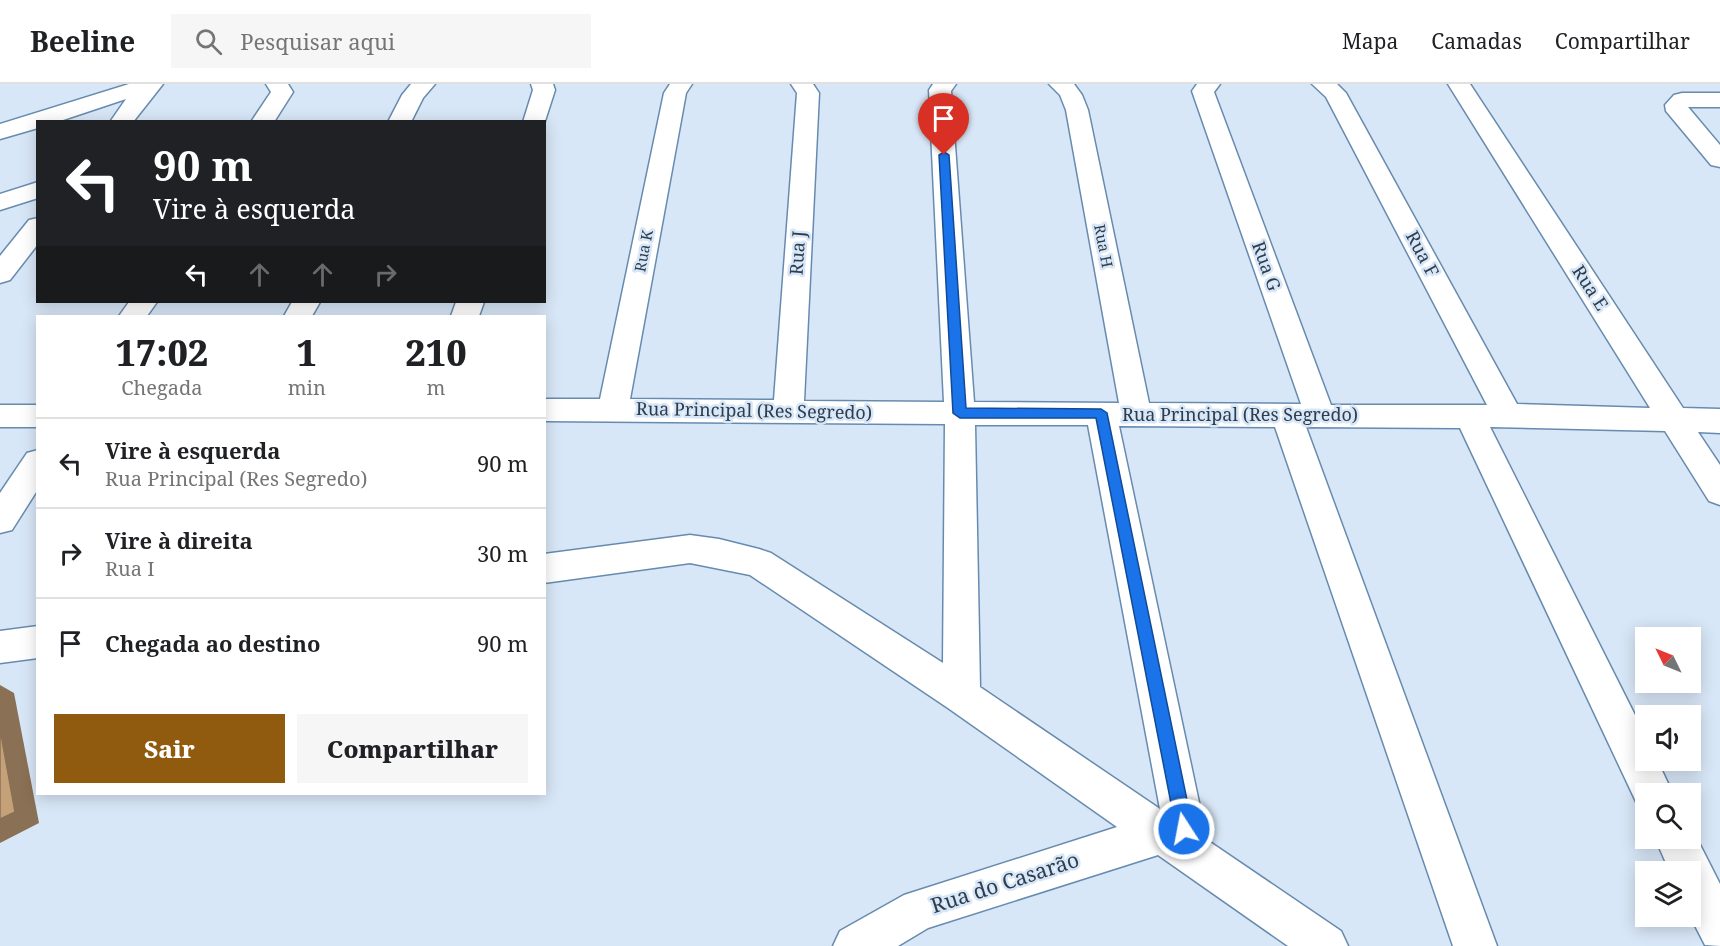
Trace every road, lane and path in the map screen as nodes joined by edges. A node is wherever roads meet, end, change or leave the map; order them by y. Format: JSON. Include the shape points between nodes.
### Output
{"nodes":[{"id":1,"x":151,"y":84,"type":"edge"},
{"id":2,"x":1060,"y":84,"type":"edge"},
{"id":3,"x":1209,"y":84,"type":"edge"},
{"id":4,"x":1459,"y":84,"type":"edge"},
{"id":5,"x":943,"y":87,"type":"edge"},
{"id":6,"x":280,"y":88,"type":"edge"},
{"id":7,"x":805,"y":88,"type":"edge"},
{"id":8,"x":678,"y":89,"type":"edge"},
{"id":9,"x":1329,"y":89,"type":"edge"},
{"id":10,"x":418,"y":90,"type":"edge"},
{"id":11,"x":1720,"y":100,"type":"edge"},
{"id":12,"x":38,"y":120,"type":"edge"},
{"id":13,"x":122,"y":120,"type":"edge"},
{"id":14,"x":263,"y":120,"type":"edge"},
{"id":15,"x":400,"y":120,"type":"edge"},
{"id":16,"x":36,"y":121,"type":"edge"},
{"id":17,"x":0,"y":132,"type":"edge"},
{"id":18,"x":1720,"y":160,"type":"edge"},
{"id":19,"x":36,"y":190,"type":"edge"},
{"id":20,"x":0,"y":202,"type":"edge"},
{"id":21,"x":36,"y":229,"type":"edge"},
{"id":22,"x":0,"y":274,"type":"edge"},
{"id":23,"x":613,"y":409,"type":"junction"},
{"id":24,"x":546,"y":410,"type":"edge"},
{"id":25,"x":788,"y":413,"type":"junction"},
{"id":26,"x":960,"y":413,"type":"junction"},
{"id":27,"x":1101,"y":413,"type":"junction"},
{"id":28,"x":1136,"y":413,"type":"junction"},
{"id":29,"x":1303,"y":415,"type":"junction"},
{"id":30,"x":1509,"y":415,"type":"junction"},
{"id":31,"x":0,"y":416,"type":"edge"},
{"id":32,"x":36,"y":416,"type":"edge"},
{"id":33,"x":1470,"y":417,"type":"junction"},
{"id":34,"x":1720,"y":421,"type":"edge"},
{"id":35,"x":1676,"y":422,"type":"junction"},
{"id":36,"x":36,"y":465,"type":"edge"},
{"id":37,"x":1720,"y":492,"type":"edge"},
{"id":38,"x":0,"y":520,"type":"edge"},
{"id":39,"x":546,"y":569,"type":"edge"},
{"id":40,"x":36,"y":642,"type":"edge"},
{"id":41,"x":0,"y":647,"type":"edge"},
{"id":42,"x":961,"y":696,"type":"junction"},
{"id":43,"x":1648,"y":783,"type":"edge"},
{"id":44,"x":1175,"y":843,"type":"junction"},
{"id":45,"x":1680,"y":849,"type":"edge"},
{"id":46,"x":1720,"y":930,"type":"edge"},
{"id":47,"x":855,"y":946,"type":"edge"},
{"id":48,"x":1326,"y":946,"type":"edge"},
{"id":49,"x":1475,"y":946,"type":"edge"}],
"edges":[{"from":1,"to":12,"type":"street"},
{"from":1,"to":13,"type":"street"},
{"from":2,"to":28,"type":"street","name":"Rua H","via":[[1072,95],[1077,110]]},
{"from":3,"to":29,"type":"street","name":"Rua G","via":[[1203,91]]},
{"from":4,"to":35,"type":"street","name":"Rua E"},
{"from":5,"to":26,"type":"street"},
{"from":6,"to":14,"type":"street"},
{"from":7,"to":25,"type":"street","name":"Rua J"},
{"from":8,"to":23,"type":"street","name":"Rua K"},
{"from":9,"to":30,"type":"street","name":"Rua F"},
{"from":10,"to":15,"type":"street"},
{"from":11,"to":18,"type":"street","via":[[1682,100],[1676,105]]},
{"from":16,"to":17,"type":"street"},
{"from":19,"to":20,"type":"street"},
{"from":21,"to":22,"type":"street"},
{"from":23,"to":24,"type":"street","name":"Rua Principal (Res Segredo)"},
{"from":23,"to":25,"type":"street","name":"Rua Principal (Res Segredo)"},
{"from":25,"to":26,"type":"street","name":"Rua Principal (Res Segredo)"},
{"from":26,"to":27,"type":"street","name":"Rua Principal (Res Segredo)"},
{"from":26,"to":42,"type":"street"},
{"from":27,"to":28,"type":"street","name":"Rua Principal (Res Segredo)"},
{"from":27,"to":44,"type":"street"},
{"from":28,"to":29,"type":"street","name":"Rua Principal (Res Segredo)"},
{"from":29,"to":33,"type":"street","name":"Rua Principal (Res Segredo)"},
{"from":29,"to":49,"type":"street","name":"Rua G"},
{"from":30,"to":33,"type":"street","name":"Rua Principal (Res Segredo)"},
{"from":30,"to":35,"type":"street","name":"Rua Principal (Res Segredo)"},
{"from":31,"to":32,"type":"street"},
{"from":33,"to":43,"type":"street"},
{"from":34,"to":35,"type":"street","name":"Rua Principal (Res Segredo)"},
{"from":35,"to":37,"type":"street","name":"Rua E"},
{"from":36,"to":38,"type":"street"},
{"from":39,"to":42,"type":"street","via":[[690,549],[759,563]]},
{"from":40,"to":41,"type":"street"},
{"from":42,"to":44,"type":"street"},
{"from":44,"to":47,"type":"street","name":"Rua do Casarão","via":[[919,910]]},
{"from":44,"to":48,"type":"street"},
{"from":45,"to":46,"type":"street"}]}
